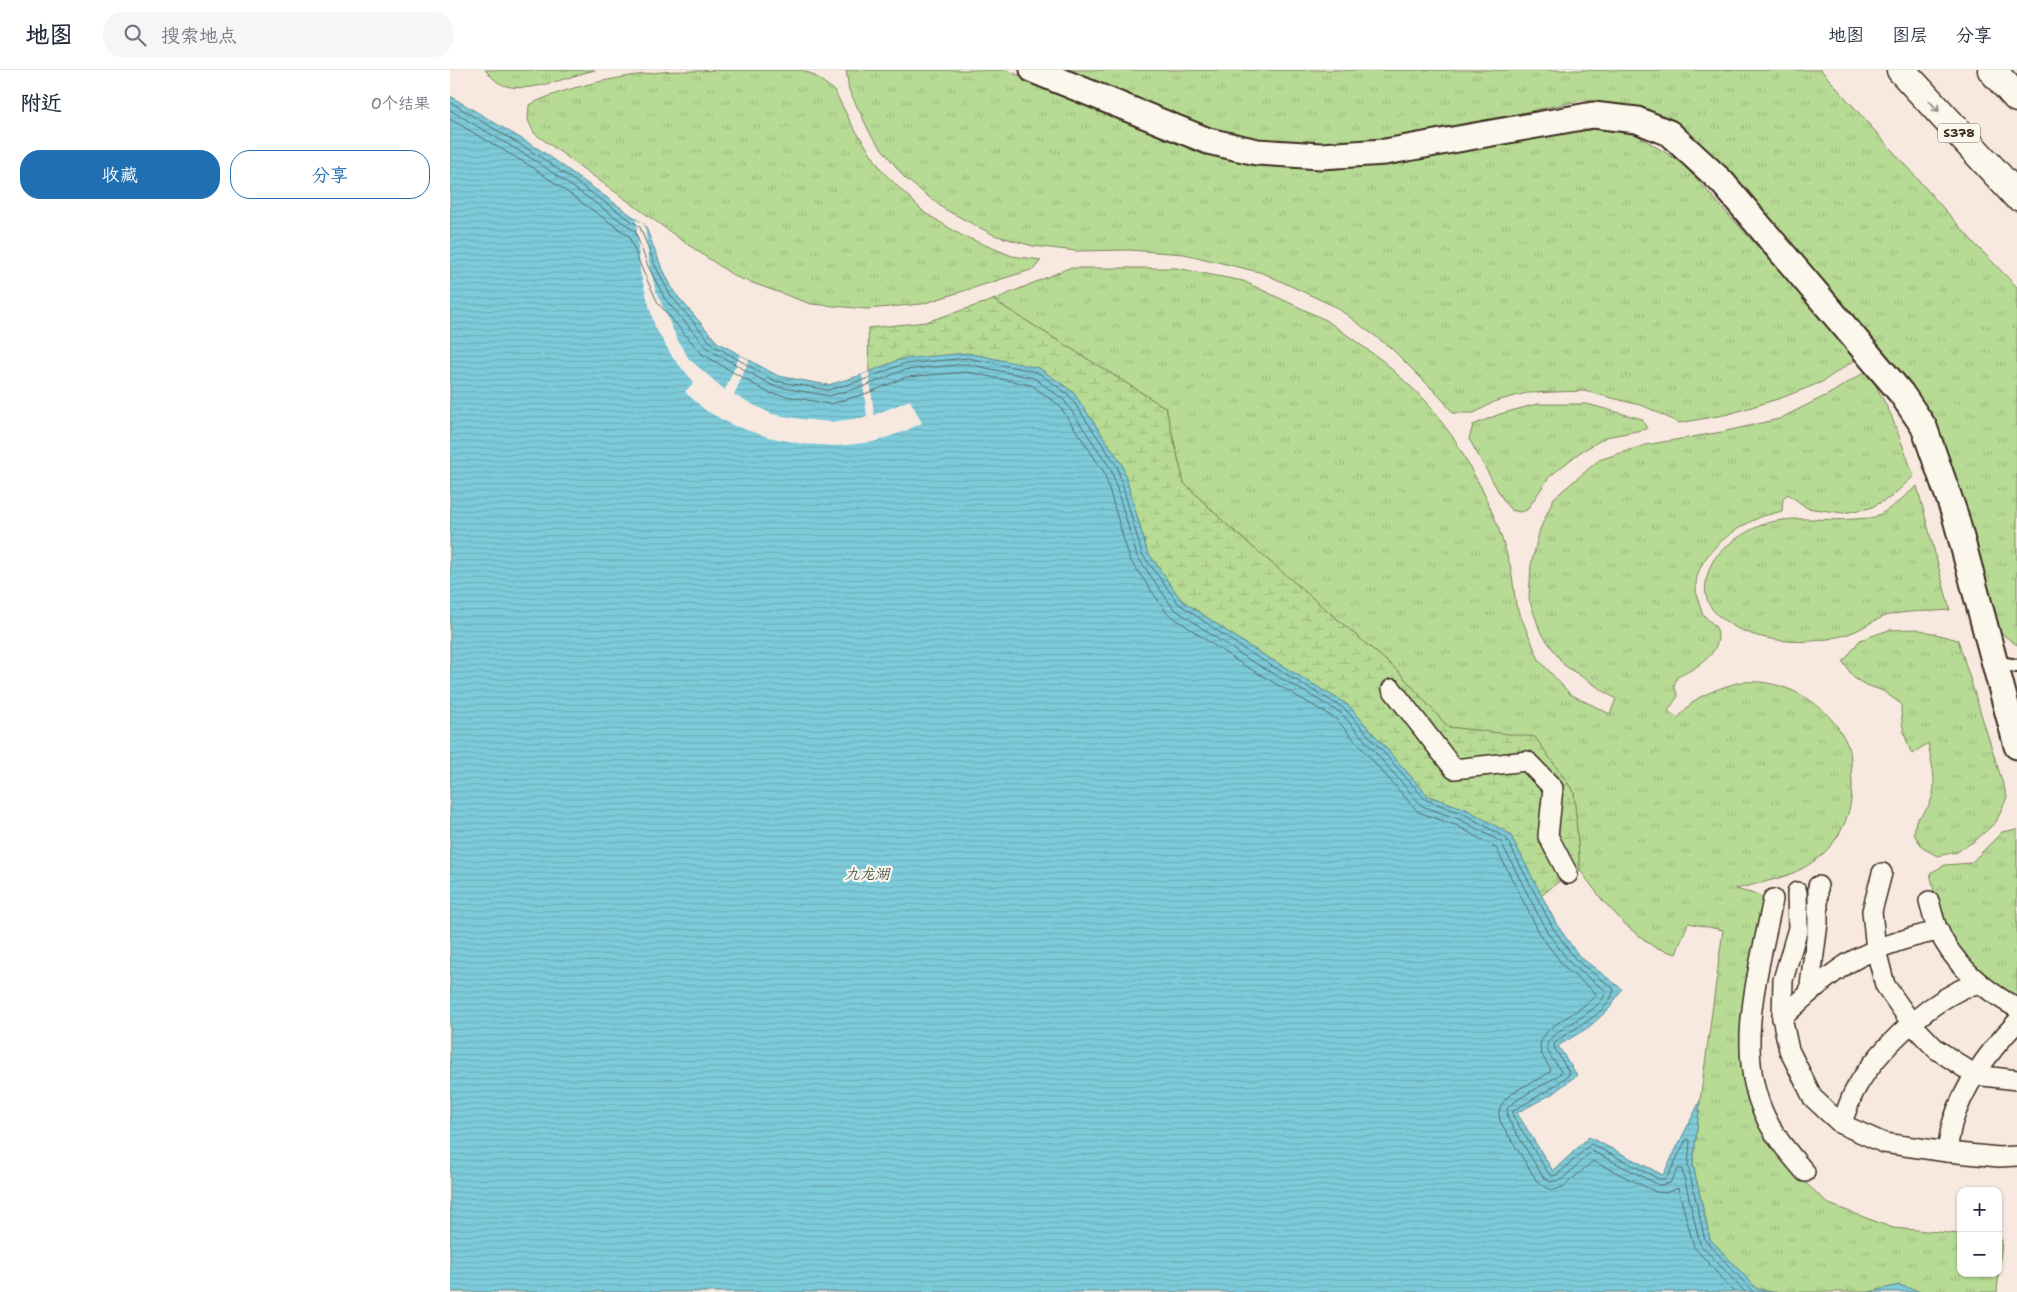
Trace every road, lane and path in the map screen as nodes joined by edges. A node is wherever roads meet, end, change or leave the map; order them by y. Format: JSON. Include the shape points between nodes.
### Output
{"nodes":[{"id":1,"x":1033,"y":70,"type":"edge"},
{"id":2,"x":1901,"y":70,"type":"edge"},
{"id":3,"x":1992,"y":70,"type":"edge"},
{"id":4,"x":2017,"y":98,"type":"edge"},
{"id":5,"x":2017,"y":196,"type":"edge"},
{"id":6,"x":2006,"y":664,"type":"edge"},
{"id":7,"x":1392,"y":689,"type":"dead end"},
{"id":8,"x":2017,"y":746,"type":"edge"},
{"id":9,"x":1882,"y":873,"type":"dead end"},
{"id":10,"x":1568,"y":874,"type":"dead end"},
{"id":11,"x":1818,"y":886,"type":"dead end"},
{"id":12,"x":1797,"y":892,"type":"dead end"},
{"id":13,"x":1774,"y":899,"type":"dead end"},
{"id":14,"x":1928,"y":901,"type":"dead end"},
{"id":15,"x":1938,"y":931,"type":"junction"},
{"id":16,"x":1876,"y":950,"type":"junction"},
{"id":17,"x":1980,"y":983,"type":"junction"},
{"id":18,"x":1809,"y":993,"type":"junction"},
{"id":19,"x":2017,"y":1008,"type":"edge"},
{"id":20,"x":1782,"y":1018,"type":"junction"},
{"id":21,"x":2017,"y":1022,"type":"edge"},
{"id":22,"x":1912,"y":1024,"type":"junction"},
{"id":23,"x":1975,"y":1075,"type":"junction"},
{"id":24,"x":2017,"y":1080,"type":"edge"},
{"id":25,"x":1842,"y":1124,"type":"junction"},
{"id":26,"x":1947,"y":1152,"type":"junction"},
{"id":27,"x":2017,"y":1156,"type":"edge"},
{"id":28,"x":1805,"y":1172,"type":"dead end"}],
"edges":[{"from":1,"to":6,"type":"street","via":[[1208,142],[1257,152],[1321,156],[1385,152],[1593,115],[1637,120],[1668,133],[1722,182],[1901,392],[1924,427]]},
{"from":2,"to":5,"type":"main road","number":"S378","one_way":true},
{"from":3,"to":4,"type":"main road"},
{"from":6,"to":8,"type":"street"},
{"from":7,"to":10,"type":"street","via":[[1454,769],[1527,761],[1553,788],[1548,836]]},
{"from":9,"to":16,"type":"street","via":[[1872,911]]},
{"from":11,"to":18,"type":"street","via":[[1818,923]]},
{"from":12,"to":20,"type":"street","via":[[1798,928],[1783,980]]},
{"from":13,"to":28,"type":"street","via":[[1756,986],[1750,1042],[1754,1085],[1779,1142]]},
{"from":14,"to":15,"type":"street"},
{"from":15,"to":16,"type":"street","via":[[1912,936]]},
{"from":15,"to":17,"type":"street","via":[[1956,960]]},
{"from":16,"to":18,"type":"street","via":[[1839,968]]},
{"from":16,"to":22,"type":"street","via":[[1885,985]]},
{"from":17,"to":19,"type":"street"},
{"from":17,"to":22,"type":"street","via":[[1958,990]]},
{"from":18,"to":20,"type":"street"},
{"from":20,"to":25,"type":"street","via":[[1789,1050],[1813,1098]]},
{"from":21,"to":23,"type":"street"},
{"from":22,"to":23,"type":"street","via":[[1936,1049]]},
{"from":22,"to":25,"type":"street","via":[[1869,1070],[1854,1092]]},
{"from":23,"to":24,"type":"street"},
{"from":23,"to":26,"type":"street","via":[[1953,1122]]},
{"from":25,"to":26,"type":"street","via":[[1884,1142]]},
{"from":26,"to":27,"type":"street"}]}
